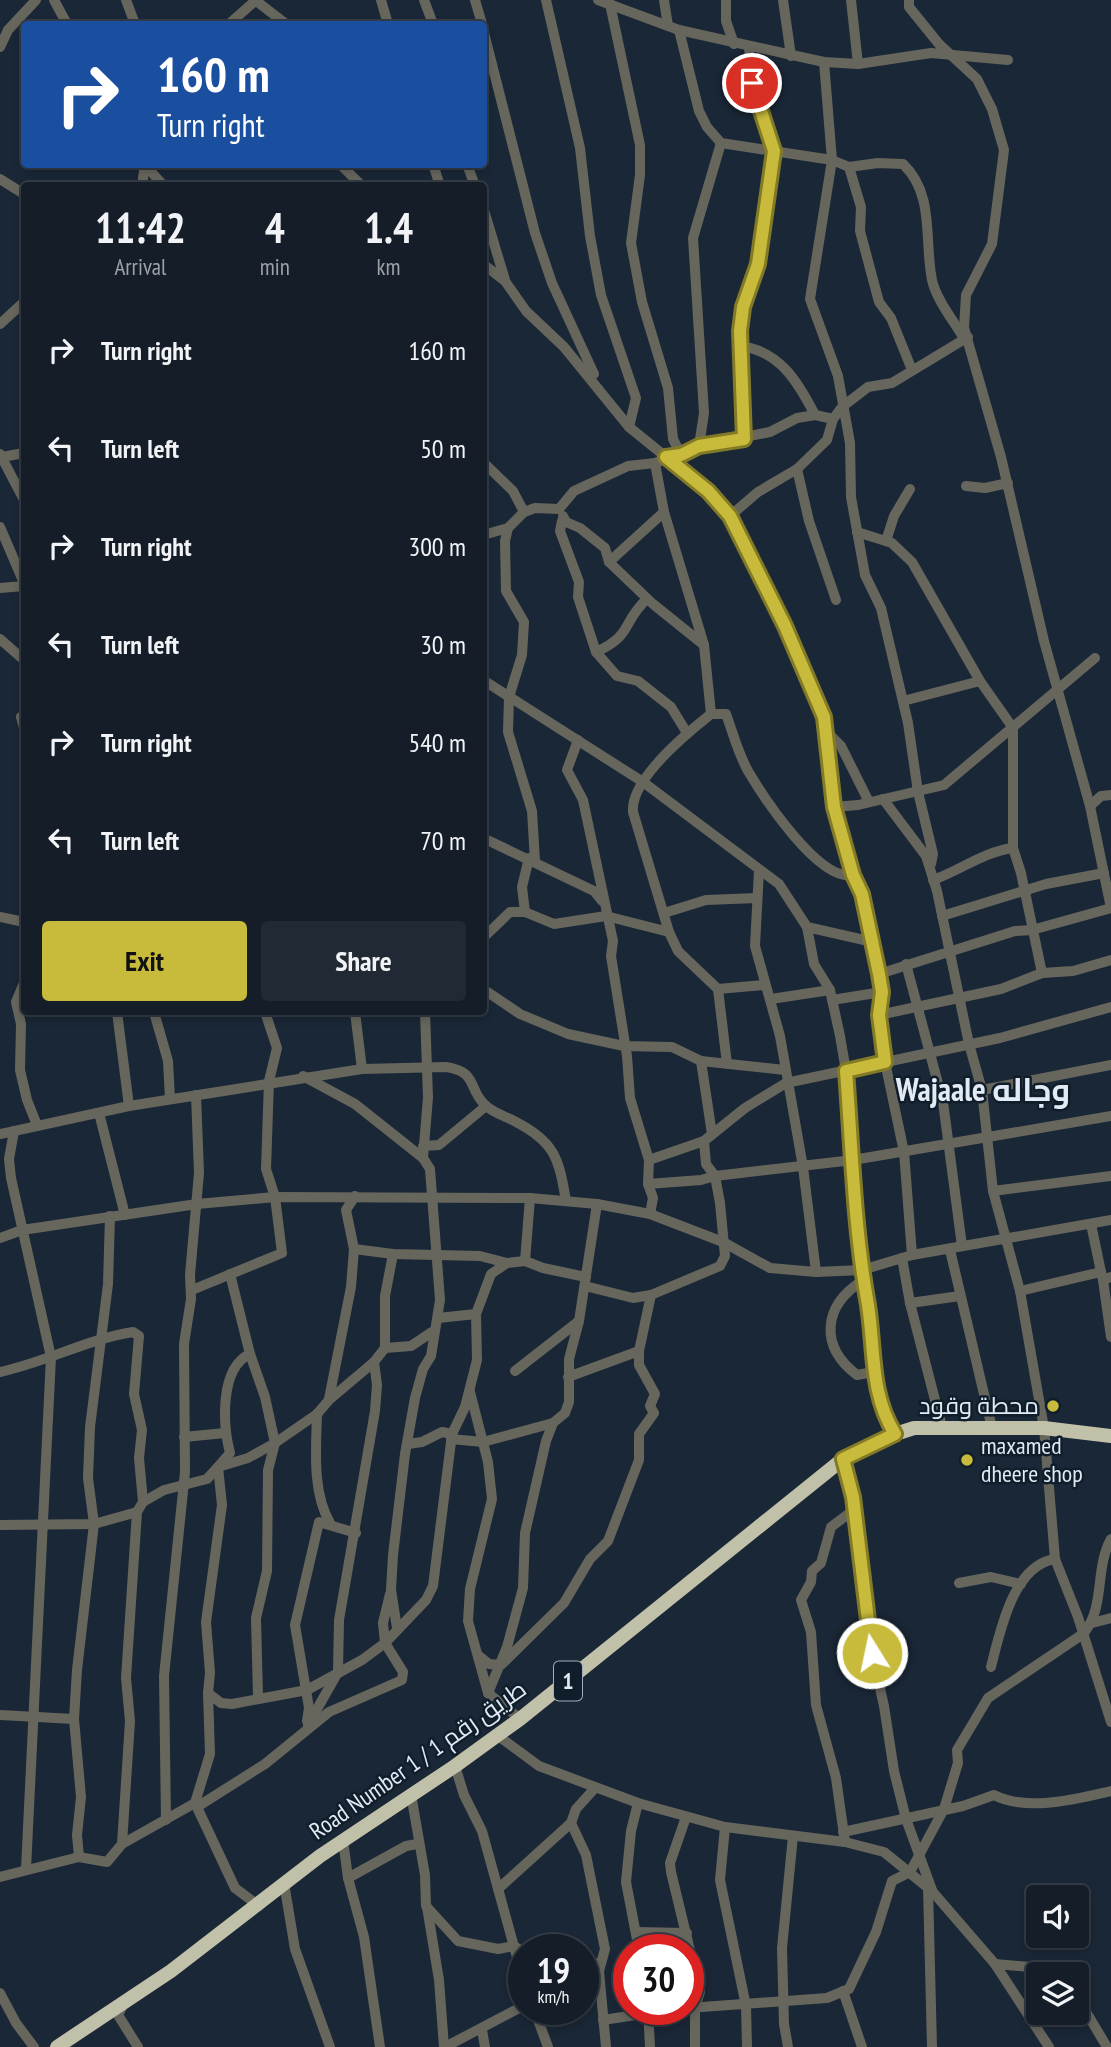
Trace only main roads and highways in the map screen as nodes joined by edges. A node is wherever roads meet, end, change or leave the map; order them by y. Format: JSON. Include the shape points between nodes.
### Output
{"nodes":[{"id":1,"x":1111,"y":1436,"type":"edge"},
{"id":2,"x":57,"y":2047,"type":"edge"}],
"edges":[{"from":1,"to":2,"type":"highway","name":"Road Number 1 / طريق رقم 1","number":"1","via":[[1044,1428],[914,1428],[843,1459],[520,1719],[343,1840],[124,2004]]}]}
